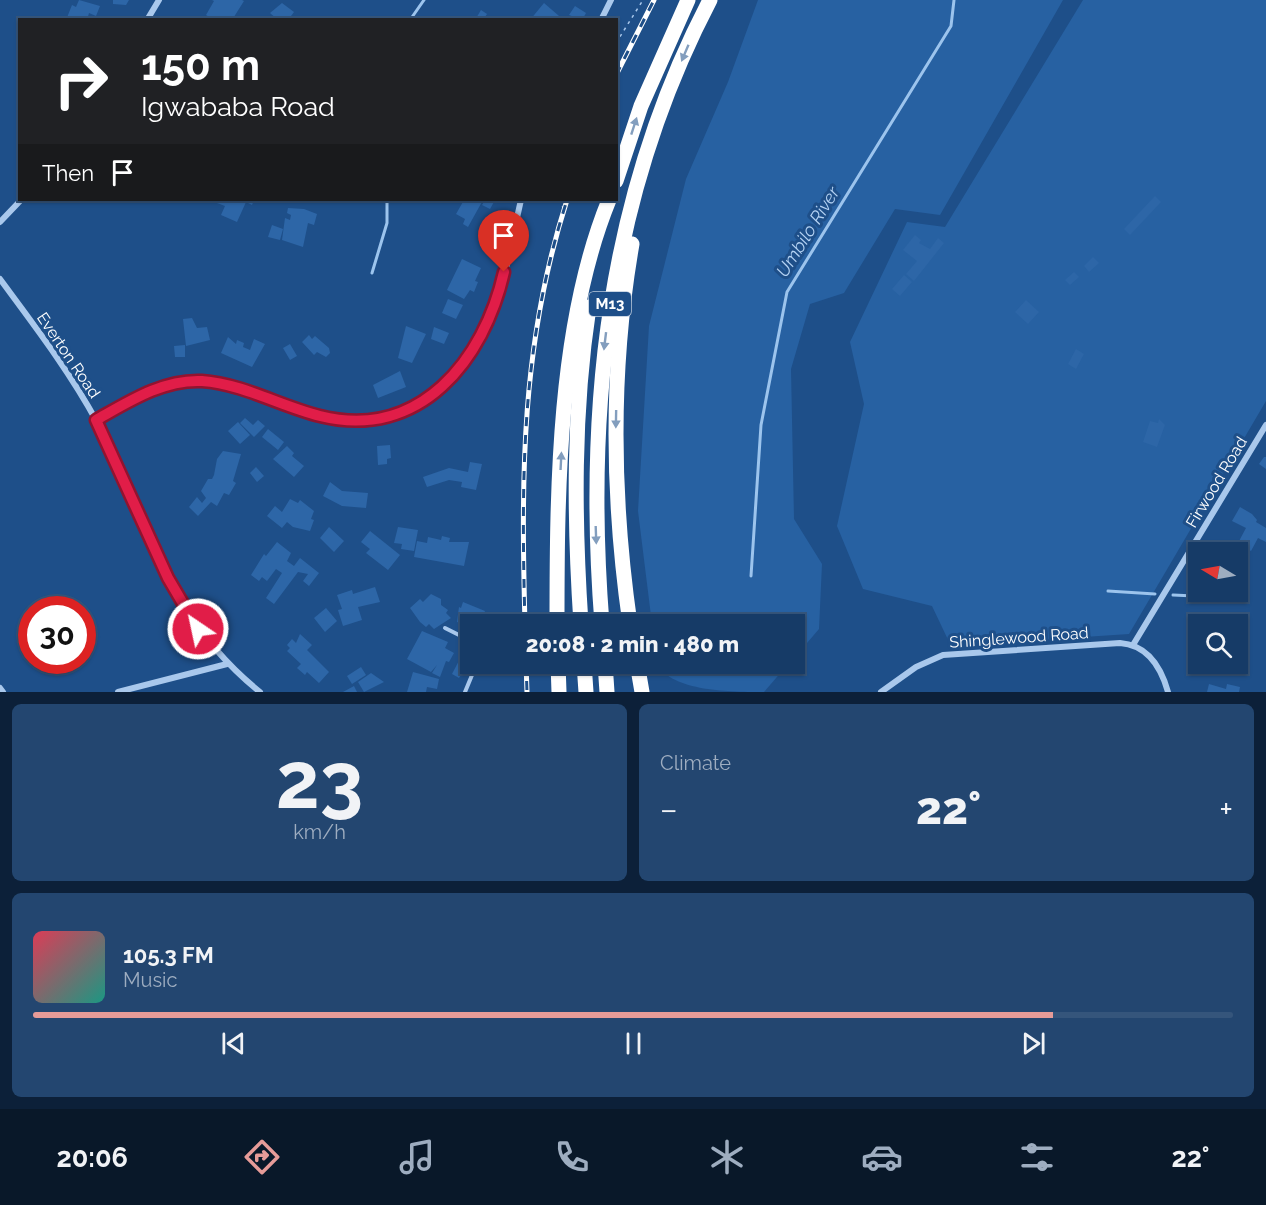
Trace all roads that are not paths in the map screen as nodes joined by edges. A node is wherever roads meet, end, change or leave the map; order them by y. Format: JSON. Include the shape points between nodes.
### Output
{"nodes":[{"id":1,"x":159,"y":0,"type":"edge"},
{"id":2,"x":611,"y":0,"type":"edge"},
{"id":3,"x":688,"y":0,"type":"edge"},
{"id":4,"x":710,"y":0,"type":"edge"},
{"id":5,"x":148,"y":18,"type":"edge"},
{"id":6,"x":601,"y":18,"type":"edge"},
{"id":7,"x":640,"y":173,"type":"junction"},
{"id":8,"x":618,"y":175,"type":"edge"},
{"id":9,"x":20,"y":201,"type":"edge"},
{"id":10,"x":520,"y":201,"type":"edge"},
{"id":11,"x":610,"y":201,"type":"edge"},
{"id":12,"x":610,"y":201,"type":"edge"},
{"id":13,"x":0,"y":222,"type":"edge"},
{"id":14,"x":0,"y":279,"type":"edge"},
{"id":15,"x":96,"y":420,"type":"junction"},
{"id":16,"x":1266,"y":425,"type":"edge"},
{"id":17,"x":557,"y":614,"type":"edge"},
{"id":18,"x":580,"y":614,"type":"edge"},
{"id":19,"x":602,"y":614,"type":"edge"},
{"id":20,"x":629,"y":614,"type":"edge"},
{"id":21,"x":445,"y":628,"type":"dead end"},
{"id":22,"x":460,"y":636,"type":"edge"},
{"id":23,"x":1133,"y":645,"type":"junction"},
{"id":24,"x":227,"y":663,"type":"junction"},
{"id":25,"x":472,"y":674,"type":"edge"},
{"id":26,"x":558,"y":674,"type":"edge"},
{"id":27,"x":585,"y":674,"type":"edge"},
{"id":28,"x":606,"y":674,"type":"edge"},
{"id":29,"x":639,"y":674,"type":"edge"},
{"id":30,"x":0,"y":688,"type":"edge"},
{"id":31,"x":3,"y":692,"type":"edge"},
{"id":32,"x":118,"y":692,"type":"edge"},
{"id":33,"x":260,"y":692,"type":"edge"},
{"id":34,"x":465,"y":692,"type":"edge"},
{"id":35,"x":559,"y":692,"type":"edge"},
{"id":36,"x":586,"y":692,"type":"edge"},
{"id":37,"x":607,"y":692,"type":"edge"},
{"id":38,"x":642,"y":692,"type":"edge"},
{"id":39,"x":880,"y":692,"type":"edge"},
{"id":40,"x":1168,"y":692,"type":"edge"}],
"edges":[{"from":1,"to":5,"type":"street"},
{"from":2,"to":6,"type":"street"},
{"from":8,"to":3,"type":"highway","one_way":true,"via":[[641,106]]},
{"from":4,"to":7,"type":"highway","number":"M13","one_way":true,"via":[[668,91]]},
{"from":7,"to":19,"type":"highway","number":"M13","one_way":true,"via":[[615,276],[599,393],[595,479]]},
{"from":7,"to":20,"type":"highway","one_way":true,"via":[[617,382],[618,514]]},
{"from":9,"to":13,"type":"street"},
{"from":10,"to":15,"type":"street","via":[[500,289],[480,339],[450,380],[410,408],[380,418],[339,420],[238,388],[190,382],[163,387]]},
{"from":17,"to":11,"type":"highway","one_way":true,"via":[[559,500],[571,358],[589,260]]},
{"from":12,"to":18,"type":"highway","number":"M13","via":[[589,309],[579,393],[575,508]]},
{"from":14,"to":15,"type":"street","name":"Everton Road","via":[[50,347]]},
{"from":15,"to":24,"type":"street","name":"Everton Road","via":[[178,599]]},
{"from":16,"to":23,"type":"street","name":"Firwood Road"},
{"from":21,"to":22,"type":"lane"},
{"from":23,"to":39,"type":"street","name":"Shinglewood Road","via":[[943,655],[916,667]]},
{"from":23,"to":40,"type":"street","via":[[1152,658]]},
{"from":24,"to":32,"type":"street"},
{"from":24,"to":33,"type":"street","name":"Everton Road"},
{"from":25,"to":34,"type":"lane"},
{"from":26,"to":35,"type":"highway"},
{"from":27,"to":36,"type":"highway"},
{"from":28,"to":37,"type":"highway"},
{"from":29,"to":38,"type":"highway"},
{"from":30,"to":31,"type":"street"}]}
